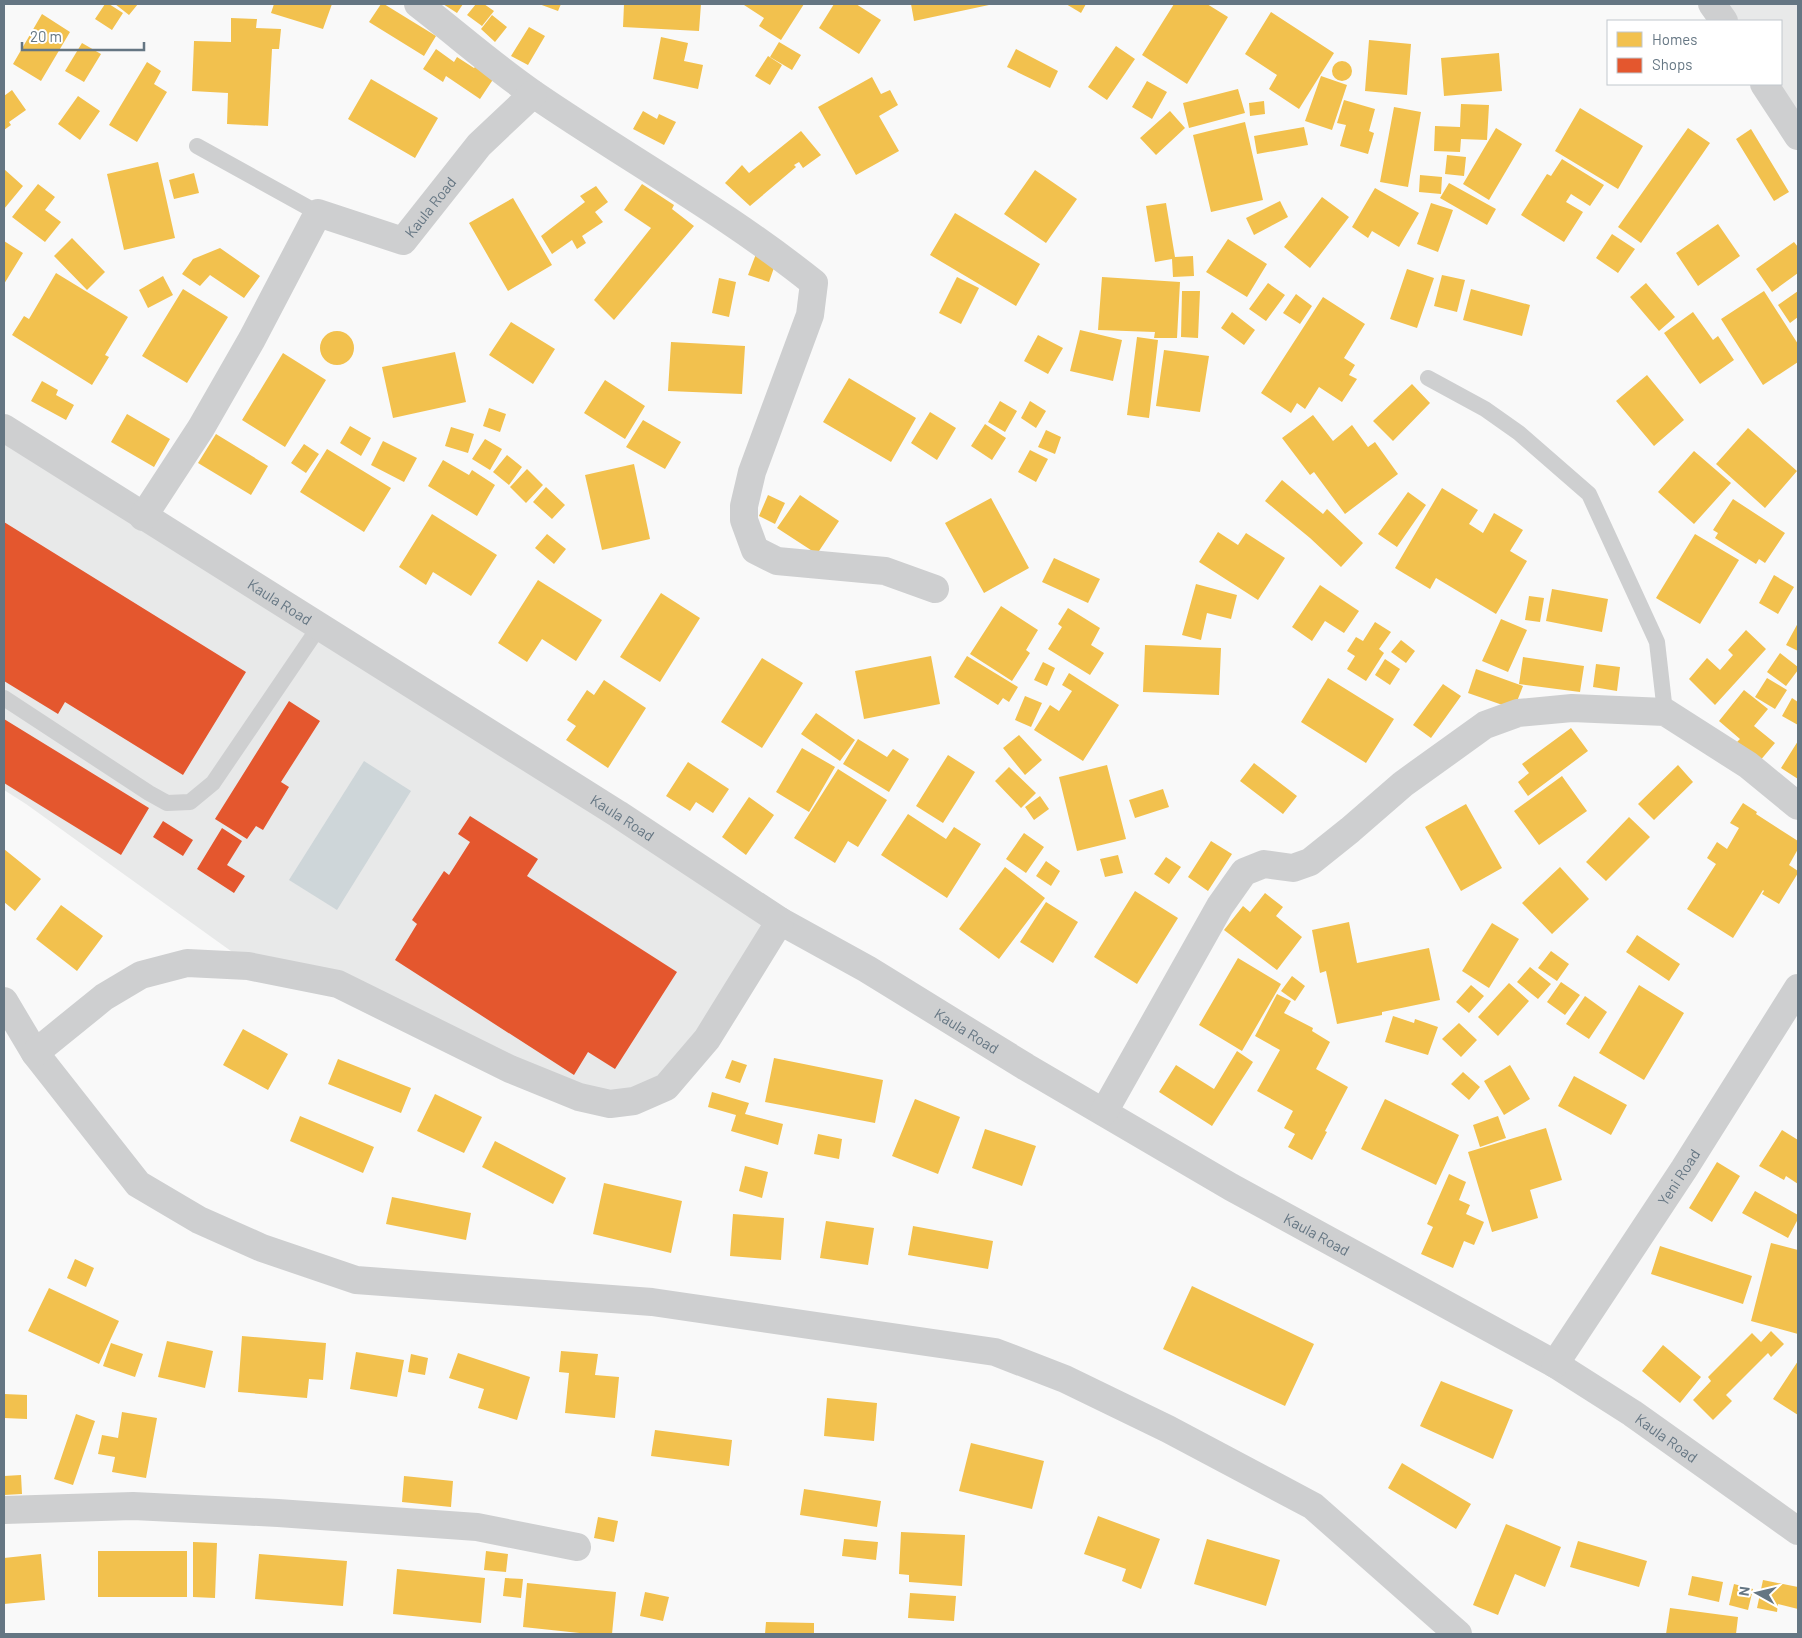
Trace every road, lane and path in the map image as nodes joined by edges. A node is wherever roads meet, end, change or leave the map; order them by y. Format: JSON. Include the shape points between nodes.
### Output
{"nodes":[{"id":1,"x":418,"y":4,"type":"edge"},
{"id":2,"x":1712,"y":4,"type":"edge"},
{"id":3,"x":1723,"y":20,"type":"edge"},
{"id":4,"x":1765,"y":85,"type":"edge"},
{"id":5,"x":534,"y":94,"type":"junction"},
{"id":6,"x":1798,"y":136,"type":"edge"},
{"id":7,"x":197,"y":146,"type":"dead end"},
{"id":8,"x":318,"y":213,"type":"junction"},
{"id":9,"x":1428,"y":378,"type":"dead end"},
{"id":10,"x":4,"y":428,"type":"edge"},
{"id":11,"x":143,"y":517,"type":"junction"},
{"id":12,"x":935,"y":589,"type":"dead end"},
{"id":13,"x":319,"y":626,"type":"junction"},
{"id":14,"x":4,"y":698,"type":"edge"},
{"id":15,"x":1665,"y":712,"type":"junction"},
{"id":16,"x":1798,"y":806,"type":"edge"},
{"id":17,"x":780,"y":921,"type":"junction"},
{"id":18,"x":1798,"y":988,"type":"edge"},
{"id":19,"x":4,"y":1001,"type":"edge"},
{"id":20,"x":35,"y":1053,"type":"junction"},
{"id":21,"x":1104,"y":1112,"type":"junction"},
{"id":22,"x":1555,"y":1364,"type":"junction"},
{"id":23,"x":4,"y":1510,"type":"edge"},
{"id":24,"x":1798,"y":1531,"type":"edge"},
{"id":25,"x":577,"y":1547,"type":"dead end"},
{"id":26,"x":1458,"y":1634,"type":"edge"}],
"edges":[{"from":1,"to":5,"type":"street"},
{"from":2,"to":3,"type":"street"},
{"from":4,"to":6,"type":"street"},
{"from":5,"to":8,"type":"street","name":"Kaula Road","via":[[479,145],[403,240]]},
{"from":5,"to":12,"type":"street","via":[[727,221],[814,283],[810,315],[752,472],[744,506],[744,520],[755,550],[777,561],[885,571]]},
{"from":7,"to":8,"type":"lane"},
{"from":8,"to":11,"type":"street","via":[[201,428]]},
{"from":9,"to":15,"type":"lane","via":[[1485,409],[1519,433],[1588,494],[1657,642]]},
{"from":10,"to":11,"type":"street","name":"Kaula Road"},
{"from":11,"to":13,"type":"street","name":"Kaula Road"},
{"from":13,"to":14,"type":"lane","via":[[213,782],[190,802],[167,803],[148,793]]},
{"from":13,"to":17,"type":"street","name":"Kaula Road","via":[[618,814]]},
{"from":15,"to":16,"type":"street","via":[[1748,765]]},
{"from":15,"to":21,"type":"street","via":[[1572,708],[1518,713],[1485,725],[1403,784],[1310,862],[1293,868],[1264,864],[1244,872],[1220,906]]},
{"from":17,"to":20,"type":"street","via":[[707,1039],[666,1088],[634,1101],[610,1104],[578,1097],[510,1069],[338,984],[248,966],[188,963],[141,975],[104,997]]},
{"from":17,"to":21,"type":"street","name":"Kaula Road"},
{"from":18,"to":22,"type":"street","name":"Yeni Road"},
{"from":19,"to":20,"type":"street"},
{"from":20,"to":26,"type":"street","via":[[138,1184],[199,1220],[262,1248],[356,1280],[652,1302],[995,1352],[1073,1383],[1168,1429],[1313,1506]]},
{"from":21,"to":22,"type":"street","name":"Kaula Road","via":[[1232,1187]]},
{"from":22,"to":24,"type":"street","name":"Kaula Road"},
{"from":23,"to":25,"type":"street","via":[[133,1506],[278,1513],[477,1526]]}]}
